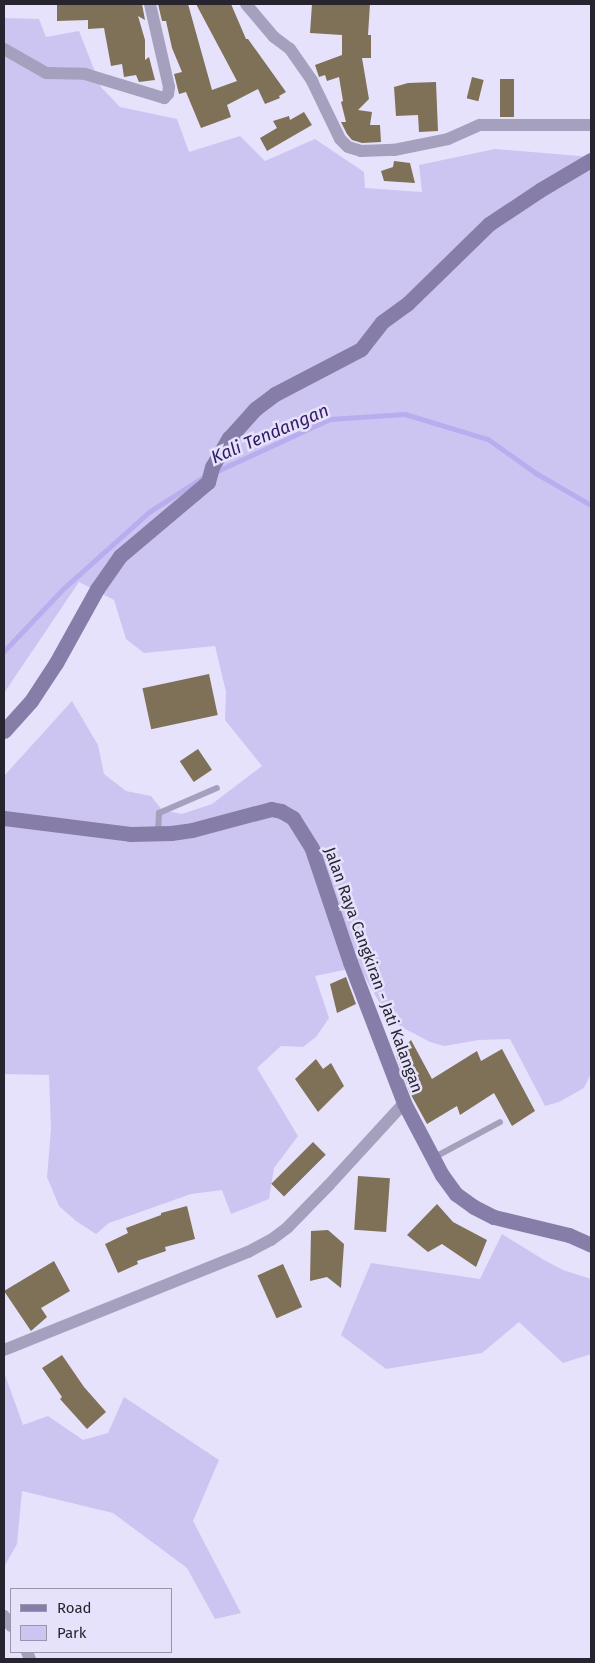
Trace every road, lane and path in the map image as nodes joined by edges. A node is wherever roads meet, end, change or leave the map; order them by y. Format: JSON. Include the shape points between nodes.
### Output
{"nodes":[{"id":1,"x":150,"y":4,"type":"edge"},
{"id":2,"x":246,"y":4,"type":"edge"},
{"id":3,"x":4,"y":49,"type":"edge"},
{"id":4,"x":591,"y":125,"type":"edge"},
{"id":5,"x":591,"y":160,"type":"edge"},
{"id":6,"x":4,"y":731,"type":"edge"},
{"id":7,"x":217,"y":788,"type":"dead end"},
{"id":8,"x":4,"y":818,"type":"edge"},
{"id":9,"x":158,"y":834,"type":"junction"},
{"id":10,"x":404,"y":1103,"type":"junction"},
{"id":11,"x":500,"y":1122,"type":"dead end"},
{"id":12,"x":433,"y":1158,"type":"junction"},
{"id":13,"x":591,"y":1245,"type":"edge"},
{"id":14,"x":4,"y":1350,"type":"edge"}],
"edges":[{"from":1,"to":3,"type":"street","via":[[169,87],[164,98],[85,74],[46,73]]},
{"from":2,"to":4,"type":"street","via":[[274,37],[290,49],[312,81],[340,139],[348,148],[361,152],[394,150],[448,138],[480,125]]},
{"from":5,"to":6,"type":"street","via":[[489,224],[406,304],[382,322],[361,349],[275,394],[255,409],[229,438],[210,475],[120,556],[41,686]]},
{"from":7,"to":9,"type":"lane","via":[[159,813]]},
{"from":8,"to":9,"type":"street","name":"Jalan Raya Cangkiran - Jati Kalangan","via":[[130,834]]},
{"from":9,"to":10,"type":"street","name":"Jalan Raya Cangkiran - Jati Kalangan","via":[[192,830],[271,809],[293,818],[312,849],[350,962]]},
{"from":10,"to":12,"type":"street"},
{"from":10,"to":14,"type":"street","name":"Jalan Raya Cangkiran - Jati Kalangan","via":[[328,1186],[271,1240]]},
{"from":11,"to":12,"type":"lane"},
{"from":12,"to":13,"type":"street","via":[[456,1194],[474,1207],[494,1217],[569,1235]]}]}
